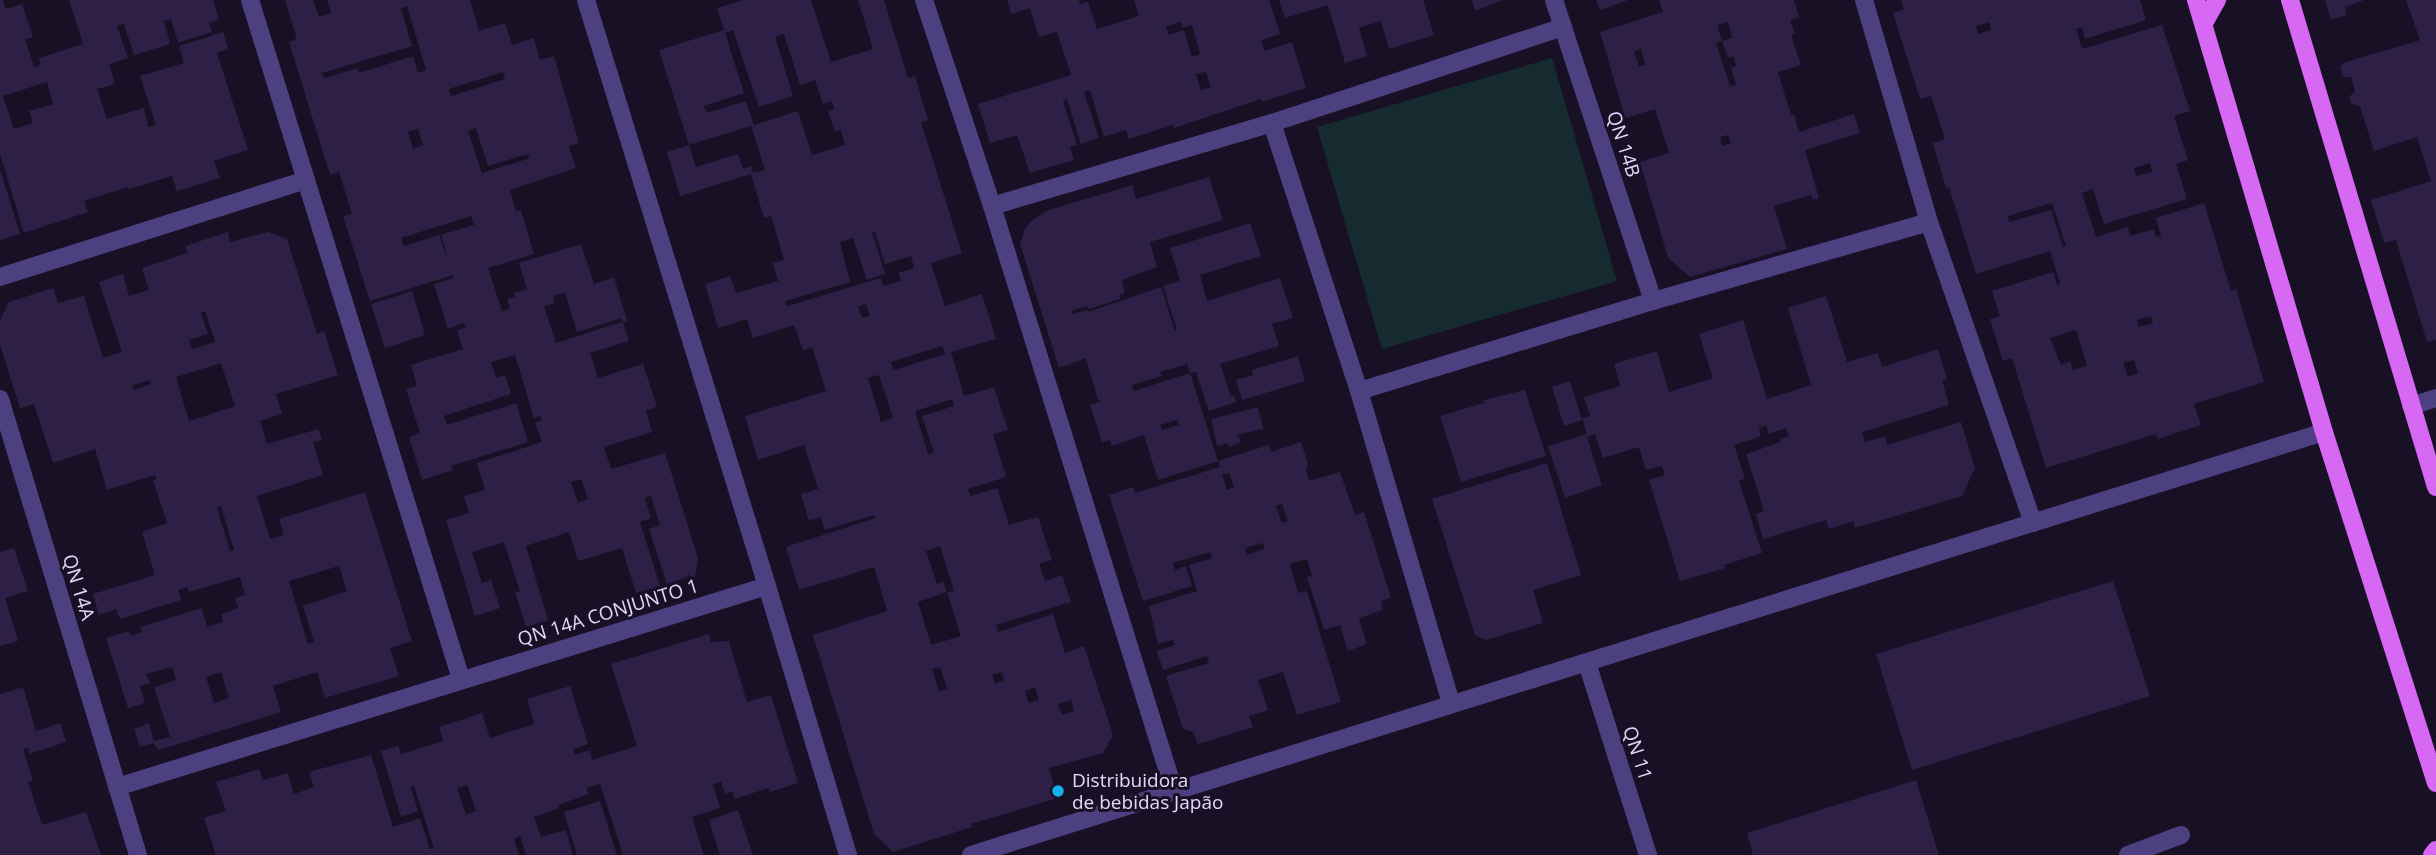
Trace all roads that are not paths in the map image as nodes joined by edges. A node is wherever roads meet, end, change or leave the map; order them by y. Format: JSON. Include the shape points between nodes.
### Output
{"nodes":[{"id":1,"x":250,"y":0,"type":"edge"},
{"id":2,"x":924,"y":0,"type":"edge"},
{"id":3,"x":1555,"y":0,"type":"edge"},
{"id":4,"x":1864,"y":0,"type":"edge"},
{"id":5,"x":2196,"y":0,"type":"edge"},
{"id":6,"x":2217,"y":0,"type":"edge"},
{"id":7,"x":588,"y":1,"type":"edge"},
{"id":8,"x":2289,"y":1,"type":"edge"},
{"id":9,"x":2204,"y":23,"type":"junction"},
{"id":10,"x":1563,"y":27,"type":"junction"},
{"id":11,"x":1272,"y":123,"type":"junction"},
{"id":12,"x":306,"y":180,"type":"junction"},
{"id":13,"x":992,"y":206,"type":"junction"},
{"id":14,"x":1929,"y":222,"type":"junction"},
{"id":15,"x":0,"y":277,"type":"edge"},
{"id":16,"x":1653,"y":301,"type":"junction"},
{"id":17,"x":1359,"y":391,"type":"junction"},
{"id":18,"x":2436,"y":398,"type":"edge"},
{"id":19,"x":0,"y":399,"type":"edge"},
{"id":20,"x":2411,"y":406,"type":"junction"},
{"id":21,"x":2324,"y":432,"type":"junction"},
{"id":22,"x":2436,"y":487,"type":"edge"},
{"id":23,"x":2033,"y":523,"type":"junction"},
{"id":24,"x":767,"y":586,"type":"junction"},
{"id":25,"x":1587,"y":663,"type":"junction"},
{"id":26,"x":461,"y":678,"type":"junction"},
{"id":27,"x":1451,"y":703,"type":"junction"},
{"id":28,"x":2436,"y":783,"type":"edge"},
{"id":29,"x":117,"y":787,"type":"junction"},
{"id":30,"x":1174,"y":791,"type":"junction"},
{"id":31,"x":2182,"y":835,"type":"dead end"},
{"id":32,"x":2436,"y":850,"type":"edge"},
{"id":33,"x":138,"y":855,"type":"edge"},
{"id":34,"x":848,"y":855,"type":"edge"},
{"id":35,"x":971,"y":855,"type":"edge"},
{"id":36,"x":1648,"y":855,"type":"edge"},
{"id":37,"x":2128,"y":855,"type":"edge"},
{"id":38,"x":2432,"y":855,"type":"edge"}],
"edges":[{"from":1,"to":12,"type":"street"},
{"from":2,"to":13,"type":"street"},
{"from":3,"to":10,"type":"street","name":"QN 14B"},
{"from":4,"to":14,"type":"street"},
{"from":5,"to":9,"type":"main road"},
{"from":6,"to":9,"type":"main road"},
{"from":7,"to":24,"type":"street"},
{"from":8,"to":20,"type":"main road"},
{"from":9,"to":21,"type":"main road"},
{"from":10,"to":11,"type":"street"},
{"from":10,"to":16,"type":"street","name":"QN 14B"},
{"from":11,"to":13,"type":"street"},
{"from":11,"to":17,"type":"street"},
{"from":12,"to":15,"type":"street"},
{"from":12,"to":26,"type":"street"},
{"from":13,"to":30,"type":"street"},
{"from":14,"to":16,"type":"street"},
{"from":14,"to":23,"type":"street"},
{"from":16,"to":17,"type":"street"},
{"from":17,"to":27,"type":"street"},
{"from":18,"to":20,"type":"street"},
{"from":19,"to":29,"type":"street","name":"QN 14A"},
{"from":20,"to":22,"type":"main road"},
{"from":21,"to":23,"type":"street"},
{"from":21,"to":28,"type":"main road"},
{"from":23,"to":25,"type":"street"},
{"from":24,"to":26,"type":"street","name":"QN 14A CONJUNTO 1"},
{"from":24,"to":34,"type":"street"},
{"from":25,"to":27,"type":"street"},
{"from":25,"to":36,"type":"street","name":"QN 11"},
{"from":26,"to":29,"type":"street","name":"QN 14A CONJUNTO 1"},
{"from":27,"to":30,"type":"street"},
{"from":29,"to":33,"type":"street","name":"QN 14A"},
{"from":30,"to":35,"type":"street"},
{"from":31,"to":37,"type":"street"},
{"from":32,"to":38,"type":"main road"}]}
